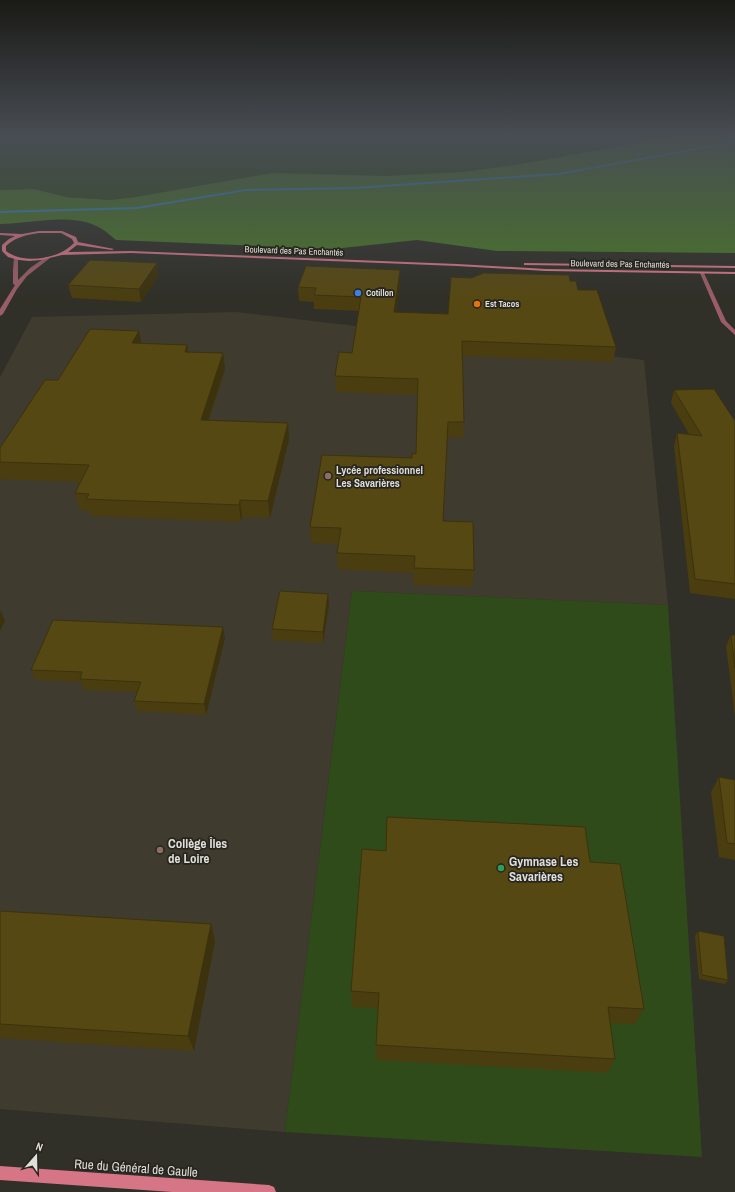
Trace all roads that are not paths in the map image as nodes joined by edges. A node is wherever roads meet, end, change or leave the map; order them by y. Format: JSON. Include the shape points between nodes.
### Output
{"nodes":[{"id":1,"x":0,"y":234,"type":"edge"},
{"id":2,"x":23,"y":235,"type":"junction"},
{"id":3,"x":76,"y":243,"type":"junction"},
{"id":4,"x":2,"y":245,"type":"edge"},
{"id":5,"x":130,"y":252,"type":"junction"},
{"id":6,"x":63,"y":254,"type":"junction"},
{"id":7,"x":16,"y":258,"type":"junction"},
{"id":8,"x":48,"y":258,"type":"junction"},
{"id":9,"x":457,"y":265,"type":"junction"},
{"id":10,"x":735,"y":267,"type":"edge"},
{"id":11,"x":702,"y":273,"type":"junction"},
{"id":12,"x":735,"y":273,"type":"edge"},
{"id":13,"x":16,"y":284,"type":"junction"},
{"id":14,"x":0,"y":314,"type":"edge"},
{"id":15,"x":735,"y":332,"type":"edge"},
{"id":16,"x":0,"y":1173,"type":"edge"},
{"id":17,"x":192,"y":1189,"type":"edge"},
{"id":18,"x":270,"y":1192,"type":"edge"}],
"edges":[{"from":1,"to":2,"type":"main road"},
{"from":2,"to":3,"type":"main road","via":[[60,232],[72,236]]},
{"from":2,"to":4,"type":"main road"},
{"from":3,"to":5,"type":"main road","name":"Boulevard des Pas Enchantés"},
{"from":3,"to":6,"type":"main road"},
{"from":4,"to":7,"type":"main road","via":[[4,253]]},
{"from":5,"to":6,"type":"main road","name":"Boulevard des Pas Enchantés"},
{"from":5,"to":9,"type":"main road","name":"Boulevard des Pas Enchantés"},
{"from":6,"to":8,"type":"main road"},
{"from":7,"to":8,"type":"main road"},
{"from":7,"to":13,"type":"street"},
{"from":8,"to":13,"type":"street"},
{"from":9,"to":10,"type":"main road","name":"Boulevard des Pas Enchantés"},
{"from":9,"to":11,"type":"main road","name":"Boulevard des Pas Enchantés","via":[[546,270]]},
{"from":11,"to":12,"type":"main road","name":"Boulevard des Pas Enchantés"},
{"from":11,"to":15,"type":"street","via":[[724,322]]},
{"from":13,"to":14,"type":"street"},
{"from":16,"to":17,"type":"main road","name":"Rue du Général de Gaulle"},
{"from":17,"to":18,"type":"main road","name":"Rue du Général de Gaulle"}]}
